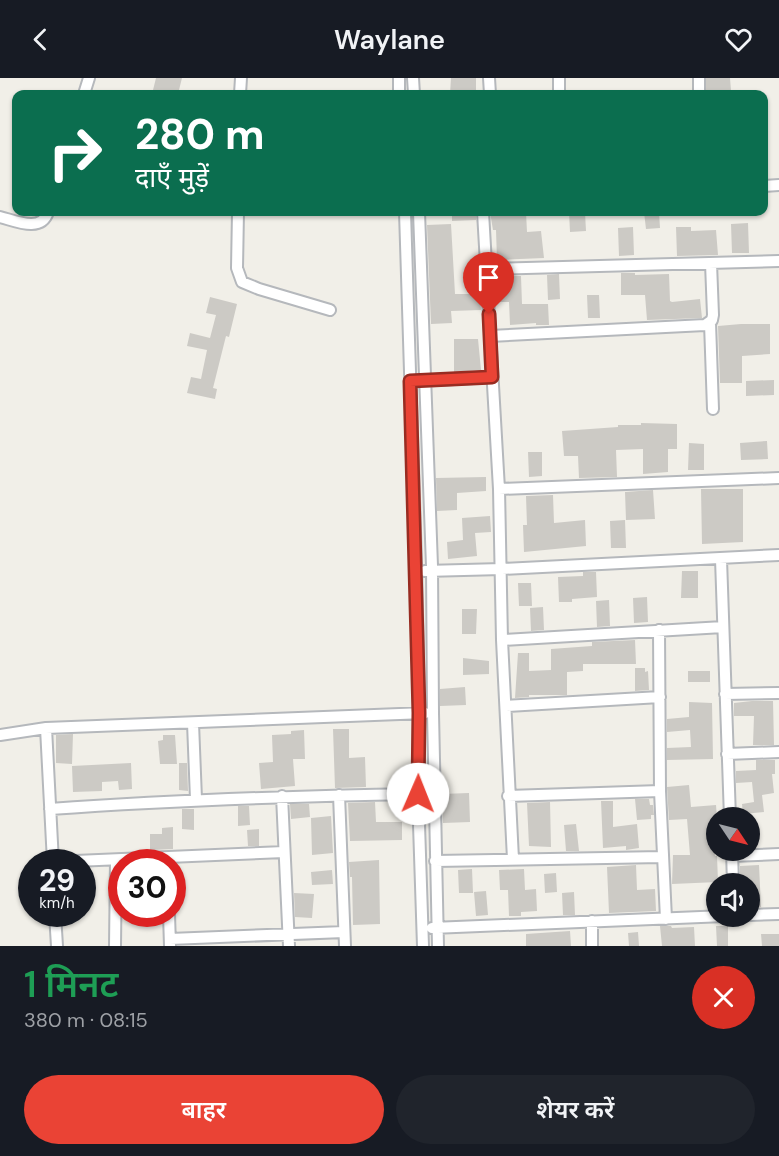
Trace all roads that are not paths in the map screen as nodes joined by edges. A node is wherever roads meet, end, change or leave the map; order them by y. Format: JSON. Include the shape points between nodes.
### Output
{"nodes":[{"id":1,"x":46,"y":216,"type":"edge"},
{"id":2,"x":238,"y":216,"type":"edge"},
{"id":3,"x":405,"y":216,"type":"edge"},
{"id":4,"x":419,"y":216,"type":"edge"},
{"id":5,"x":483,"y":216,"type":"edge"},
{"id":6,"x":0,"y":217,"type":"edge"},
{"id":7,"x":779,"y":261,"type":"edge"},
{"id":8,"x":711,"y":263,"type":"junction"},
{"id":9,"x":486,"y":269,"type":"junction"},
{"id":10,"x":330,"y":310,"type":"dead end"},
{"id":11,"x":712,"y":320,"type":"junction"},
{"id":12,"x":490,"y":336,"type":"junction"},
{"id":13,"x":492,"y":377,"type":"junction"},
{"id":14,"x":424,"y":380,"type":"junction"},
{"id":15,"x":410,"y":381,"type":"junction"},
{"id":16,"x":713,"y":409,"type":"dead end"},
{"id":17,"x":779,"y":478,"type":"edge"},
{"id":18,"x":499,"y":489,"type":"junction"},
{"id":19,"x":779,"y":555,"type":"edge"},
{"id":20,"x":721,"y":559,"type":"junction"},
{"id":21,"x":502,"y":569,"type":"junction"},
{"id":22,"x":416,"y":571,"type":"junction"},
{"id":23,"x":432,"y":571,"type":"junction"},
{"id":24,"x":723,"y":627,"type":"junction"},
{"id":25,"x":659,"y":630,"type":"junction"},
{"id":26,"x":502,"y":640,"type":"junction"},
{"id":27,"x":779,"y":693,"type":"edge"},
{"id":28,"x":725,"y":694,"type":"junction"},
{"id":29,"x":660,"y":697,"type":"junction"},
{"id":30,"x":506,"y":706,"type":"junction"},
{"id":31,"x":419,"y":713,"type":"junction"},
{"id":32,"x":433,"y":713,"type":"junction"},
{"id":33,"x":193,"y":723,"type":"junction"},
{"id":34,"x":46,"y":728,"type":"junction"},
{"id":35,"x":0,"y":735,"type":"edge"},
{"id":36,"x":779,"y":752,"type":"edge"},
{"id":37,"x":727,"y":754,"type":"junction"},
{"id":38,"x":660,"y":791,"type":"junction"},
{"id":39,"x":418,"y":794,"type":"junction"},
{"id":40,"x":339,"y":795,"type":"junction"},
{"id":41,"x":282,"y":796,"type":"junction"},
{"id":42,"x":508,"y":796,"type":"junction"},
{"id":43,"x":196,"y":800,"type":"junction"},
{"id":44,"x":729,"y":807,"type":"edge"},
{"id":45,"x":50,"y":809,"type":"junction"},
{"id":46,"x":52,"y":849,"type":"edge"},
{"id":47,"x":284,"y":852,"type":"junction"},
{"id":48,"x":760,"y":854,"type":"edge"},
{"id":49,"x":779,"y":854,"type":"edge"},
{"id":50,"x":662,"y":857,"type":"junction"},
{"id":51,"x":186,"y":859,"type":"edge"},
{"id":52,"x":513,"y":859,"type":"junction"},
{"id":53,"x":435,"y":861,"type":"junction"},
{"id":54,"x":779,"y":914,"type":"edge"},
{"id":55,"x":760,"y":915,"type":"edge"},
{"id":56,"x":706,"y":917,"type":"edge"},
{"id":57,"x":666,"y":919,"type":"junction"},
{"id":58,"x":592,"y":921,"type":"junction"},
{"id":59,"x":56,"y":927,"type":"edge"},
{"id":60,"x":115,"y":927,"type":"edge"},
{"id":61,"x":169,"y":927,"type":"edge"},
{"id":62,"x":423,"y":928,"type":"junction"},
{"id":63,"x":438,"y":928,"type":"junction"},
{"id":64,"x":344,"y":932,"type":"junction"},
{"id":65,"x":288,"y":934,"type":"junction"},
{"id":66,"x":170,"y":943,"type":"edge"},
{"id":67,"x":57,"y":946,"type":"edge"},
{"id":68,"x":115,"y":946,"type":"edge"},
{"id":69,"x":289,"y":946,"type":"edge"},
{"id":70,"x":345,"y":946,"type":"edge"},
{"id":71,"x":423,"y":946,"type":"edge"},
{"id":72,"x":438,"y":946,"type":"edge"},
{"id":73,"x":592,"y":946,"type":"edge"}],
"edges":[{"from":1,"to":6,"type":"street","via":[[39,224]]},
{"from":2,"to":10,"type":"street","via":[[237,268],[242,282]]},
{"from":3,"to":15,"type":"street"},
{"from":4,"to":14,"type":"street"},
{"from":5,"to":9,"type":"street"},
{"from":7,"to":8,"type":"street"},
{"from":8,"to":9,"type":"street"},
{"from":8,"to":11,"type":"street"},
{"from":9,"to":12,"type":"street"},
{"from":11,"to":12,"type":"street","via":[[705,325]]},
{"from":11,"to":16,"type":"street"},
{"from":12,"to":13,"type":"street"},
{"from":13,"to":14,"type":"street"},
{"from":13,"to":18,"type":"street"},
{"from":14,"to":15,"type":"street"},
{"from":14,"to":23,"type":"street"},
{"from":15,"to":22,"type":"street"},
{"from":17,"to":18,"type":"street"},
{"from":18,"to":21,"type":"street"},
{"from":19,"to":20,"type":"street"},
{"from":20,"to":21,"type":"street"},
{"from":20,"to":24,"type":"street"},
{"from":21,"to":23,"type":"street"},
{"from":21,"to":26,"type":"street"},
{"from":22,"to":23,"type":"street"},
{"from":22,"to":31,"type":"street"},
{"from":23,"to":32,"type":"street"},
{"from":24,"to":25,"type":"street"},
{"from":24,"to":28,"type":"street"},
{"from":25,"to":26,"type":"street"},
{"from":25,"to":29,"type":"street"},
{"from":26,"to":30,"type":"street"},
{"from":27,"to":28,"type":"street"},
{"from":28,"to":37,"type":"street"},
{"from":29,"to":30,"type":"street"},
{"from":29,"to":38,"type":"street"},
{"from":30,"to":42,"type":"street"},
{"from":31,"to":32,"type":"street"},
{"from":31,"to":33,"type":"street"},
{"from":31,"to":39,"type":"street"},
{"from":32,"to":53,"type":"street"},
{"from":33,"to":34,"type":"street"},
{"from":33,"to":43,"type":"street"},
{"from":34,"to":35,"type":"street"},
{"from":34,"to":45,"type":"street"},
{"from":36,"to":37,"type":"street"},
{"from":37,"to":44,"type":"street"},
{"from":38,"to":42,"type":"street"},
{"from":38,"to":50,"type":"street"},
{"from":39,"to":40,"type":"street"},
{"from":39,"to":62,"type":"street"},
{"from":40,"to":41,"type":"street"},
{"from":40,"to":64,"type":"street"},
{"from":41,"to":43,"type":"street"},
{"from":41,"to":47,"type":"street"},
{"from":42,"to":52,"type":"street"},
{"from":43,"to":45,"type":"street"},
{"from":45,"to":46,"type":"street"},
{"from":47,"to":51,"type":"street"},
{"from":47,"to":65,"type":"street"},
{"from":48,"to":49,"type":"street"},
{"from":50,"to":52,"type":"street"},
{"from":50,"to":57,"type":"street"},
{"from":52,"to":53,"type":"street"},
{"from":53,"to":63,"type":"street"},
{"from":54,"to":55,"type":"street"},
{"from":56,"to":57,"type":"street"},
{"from":57,"to":58,"type":"street"},
{"from":58,"to":63,"type":"street"},
{"from":58,"to":73,"type":"street"},
{"from":59,"to":67,"type":"street"},
{"from":60,"to":68,"type":"street"},
{"from":61,"to":66,"type":"street"},
{"from":62,"to":63,"type":"street"},
{"from":62,"to":71,"type":"street"},
{"from":63,"to":72,"type":"street"},
{"from":64,"to":65,"type":"street"},
{"from":64,"to":70,"type":"street"},
{"from":65,"to":66,"type":"street"},
{"from":65,"to":69,"type":"street"}]}
